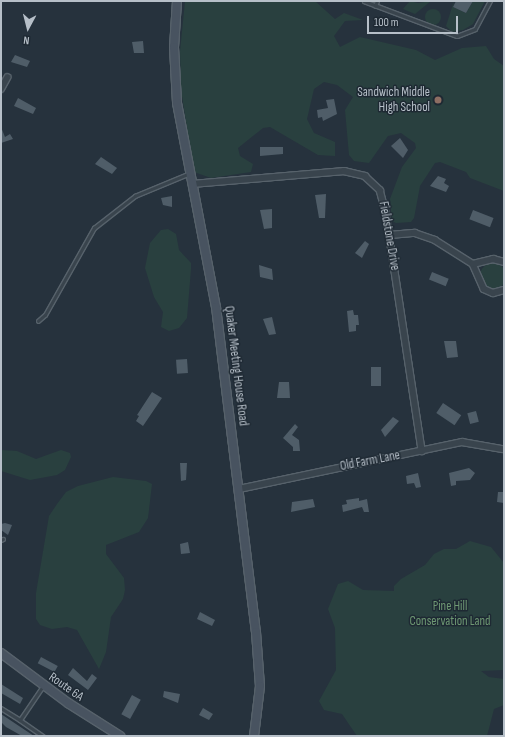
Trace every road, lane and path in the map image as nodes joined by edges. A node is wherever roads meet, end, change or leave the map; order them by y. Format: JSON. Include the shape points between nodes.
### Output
{"nodes":[{"id":1,"x":177,"y":1,"type":"edge"},
{"id":2,"x":364,"y":1,"type":"edge"},
{"id":3,"x":377,"y":1,"type":"edge"},
{"id":4,"x":490,"y":1,"type":"edge"},
{"id":5,"x":375,"y":6,"type":"junction"},
{"id":6,"x":7,"y":78,"type":"dead end"},
{"id":7,"x":1,"y":89,"type":"edge"},
{"id":8,"x":190,"y":173,"type":"junction"},
{"id":9,"x":192,"y":184,"type":"junction"},
{"id":10,"x":390,"y":235,"type":"junction"},
{"id":11,"x":504,"y":262,"type":"edge"},
{"id":12,"x":473,"y":264,"type":"junction"},
{"id":13,"x":504,"y":290,"type":"edge"},
{"id":14,"x":38,"y":321,"type":"dead end"},
{"id":15,"x":503,"y":448,"type":"edge"},
{"id":16,"x":422,"y":451,"type":"junction"},
{"id":17,"x":504,"y":455,"type":"edge"},
{"id":18,"x":239,"y":489,"type":"junction"},
{"id":19,"x":1,"y":653,"type":"edge"},
{"id":20,"x":44,"y":686,"type":"junction"},
{"id":21,"x":1,"y":708,"type":"edge"},
{"id":22,"x":20,"y":720,"type":"junction"},
{"id":23,"x":118,"y":735,"type":"edge"},
{"id":24,"x":42,"y":736,"type":"edge"},
{"id":25,"x":254,"y":736,"type":"edge"}],
"edges":[{"from":1,"to":8,"type":"main road","name":"Quaker Meeting House Road","via":[[176,85]]},
{"from":2,"to":5,"type":"lane"},
{"from":3,"to":5,"type":"lane"},
{"from":4,"to":5,"type":"lane","via":[[475,29],[457,36]]},
{"from":6,"to":7,"type":"street"},
{"from":8,"to":9,"type":"main road","name":"Quaker Meeting House Road"},
{"from":8,"to":14,"type":"lane","via":[[135,196],[94,228],[45,315]]},
{"from":9,"to":10,"type":"street","name":"Fieldstone Drive","via":[[355,172],[373,182],[380,190]]},
{"from":9,"to":18,"type":"main road","name":"Quaker Meeting House Road","via":[[217,313]]},
{"from":10,"to":12,"type":"street","via":[[425,235]]},
{"from":10,"to":16,"type":"street","name":"Fieldstone Drive"},
{"from":11,"to":12,"type":"street","via":[[493,259]]},
{"from":12,"to":13,"type":"street","via":[[484,289],[493,293]]},
{"from":15,"to":16,"type":"street","name":"Old Farm Lane","via":[[462,442]]},
{"from":15,"to":17,"type":"street"},
{"from":16,"to":18,"type":"street","name":"Old Farm Lane"},
{"from":18,"to":25,"type":"main road","name":"Quaker Meeting House Road","via":[[260,670],[259,710]]},
{"from":19,"to":20,"type":"main road","name":"Route 6A"},
{"from":20,"to":22,"type":"lane"},
{"from":20,"to":23,"type":"main road","name":"Route 6A"},
{"from":21,"to":22,"type":"lane"},
{"from":22,"to":24,"type":"lane"}]}
